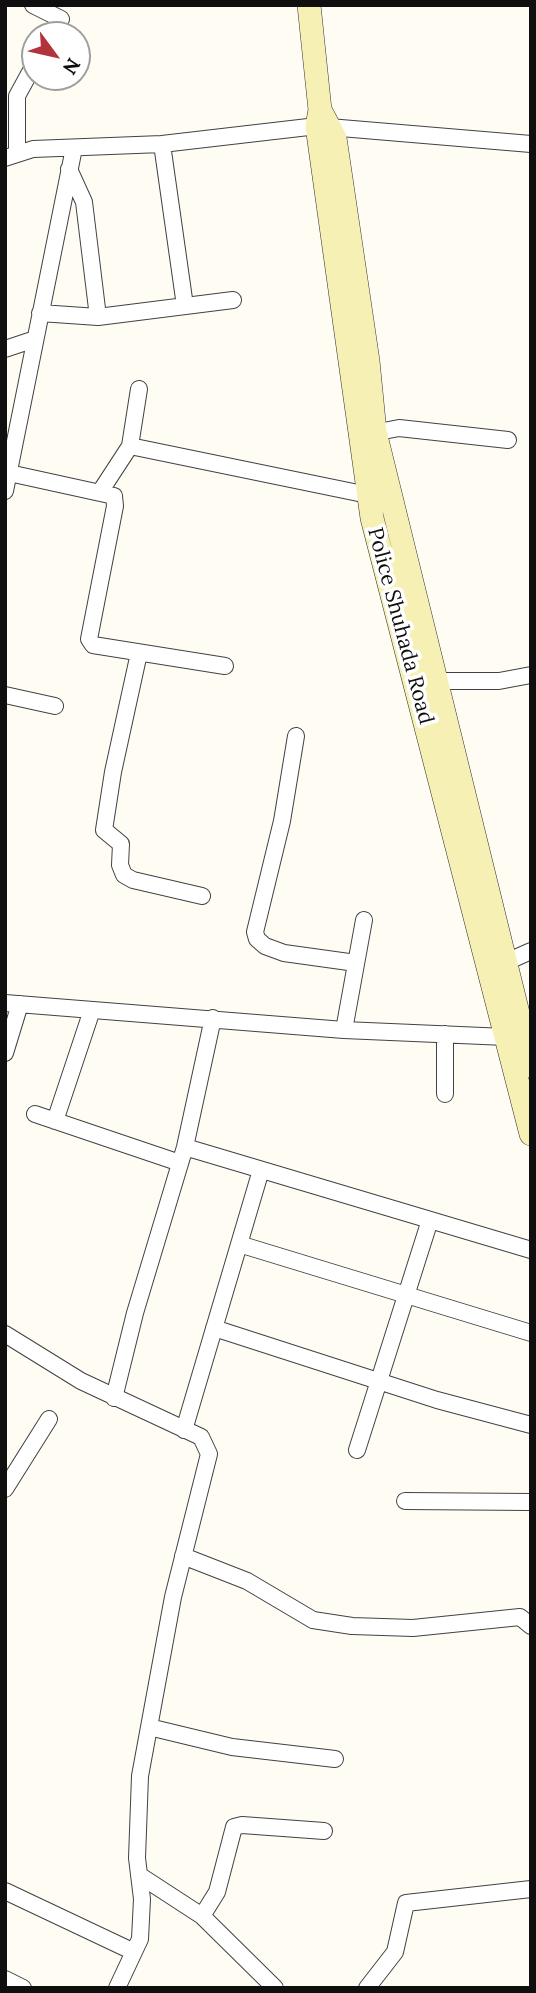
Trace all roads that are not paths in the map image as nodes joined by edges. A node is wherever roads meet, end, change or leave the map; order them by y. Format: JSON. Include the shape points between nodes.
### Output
{"nodes":[{"id":1,"x":33,"y":5,"type":"edge"},
{"id":2,"x":309,"y":5,"type":"edge"},
{"id":3,"x":61,"y":19,"type":"dead end"},
{"id":4,"x":11,"y":94,"type":"edge"},
{"id":5,"x":323,"y":121,"type":"junction"},
{"id":6,"x":162,"y":144,"type":"junction"},
{"id":7,"x":531,"y":144,"type":"edge"},
{"id":8,"x":74,"y":148,"type":"junction"},
{"id":9,"x":11,"y":156,"type":"edge"},
{"id":10,"x":69,"y":169,"type":"junction"},
{"id":11,"x":233,"y":300,"type":"dead end"},
{"id":12,"x":185,"y":306,"type":"junction"},
{"id":13,"x":40,"y":313,"type":"junction"},
{"id":14,"x":98,"y":317,"type":"junction"},
{"id":15,"x":35,"y":339,"type":"junction"},
{"id":16,"x":5,"y":349,"type":"edge"},
{"id":17,"x":139,"y":390,"type":"dead end"},
{"id":18,"x":367,"y":434,"type":"junction"},
{"id":19,"x":508,"y":440,"type":"dead end"},
{"id":20,"x":130,"y":446,"type":"junction"},
{"id":21,"x":9,"y":472,"type":"junction"},
{"id":22,"x":5,"y":491,"type":"edge"},
{"id":23,"x":100,"y":492,"type":"junction"},
{"id":24,"x":368,"y":495,"type":"junction"},
{"id":25,"x":139,"y":653,"type":"junction"},
{"id":26,"x":225,"y":666,"type":"dead end"},
{"id":27,"x":531,"y":675,"type":"edge"},
{"id":28,"x":436,"y":681,"type":"junction"},
{"id":29,"x":5,"y":695,"type":"edge"},
{"id":30,"x":55,"y":706,"type":"dead end"},
{"id":31,"x":296,"y":736,"type":"dead end"},
{"id":32,"x":463,"y":836,"type":"junction"},
{"id":33,"x":202,"y":895,"type":"dead end"},
{"id":34,"x":364,"y":920,"type":"dead end"},
{"id":35,"x":531,"y":951,"type":"edge"},
{"id":36,"x":356,"y":963,"type":"junction"},
{"id":37,"x":505,"y":963,"type":"junction"},
{"id":38,"x":13,"y":1004,"type":"edge"},
{"id":39,"x":92,"y":1010,"type":"junction"},
{"id":40,"x":213,"y":1018,"type":"junction"},
{"id":41,"x":344,"y":1030,"type":"junction"},
{"id":42,"x":445,"y":1034,"type":"junction"},
{"id":43,"x":506,"y":1037,"type":"junction"},
{"id":44,"x":5,"y":1053,"type":"edge"},
{"id":45,"x":531,"y":1066,"type":"edge"},
{"id":46,"x":444,"y":1094,"type":"dead end"},
{"id":47,"x":35,"y":1114,"type":"dead end"},
{"id":48,"x":55,"y":1121,"type":"junction"},
{"id":49,"x":531,"y":1134,"type":"edge"},
{"id":50,"x":183,"y":1155,"type":"junction"},
{"id":51,"x":261,"y":1170,"type":"junction"},
{"id":52,"x":430,"y":1220,"type":"junction"},
{"id":53,"x":239,"y":1244,"type":"junction"},
{"id":54,"x":531,"y":1250,"type":"edge"},
{"id":55,"x":406,"y":1295,"type":"junction"},
{"id":56,"x":214,"y":1328,"type":"junction"},
{"id":57,"x":531,"y":1332,"type":"edge"},
{"id":58,"x":5,"y":1334,"type":"edge"},
{"id":59,"x":378,"y":1381,"type":"junction"},
{"id":60,"x":114,"y":1398,"type":"junction"},
{"id":61,"x":49,"y":1419,"type":"dead end"},
{"id":62,"x":531,"y":1425,"type":"edge"},
{"id":63,"x":184,"y":1430,"type":"junction"},
{"id":64,"x":357,"y":1450,"type":"dead end"},
{"id":65,"x":5,"y":1489,"type":"edge"},
{"id":66,"x":405,"y":1501,"type":"dead end"},
{"id":67,"x":531,"y":1502,"type":"edge"},
{"id":68,"x":183,"y":1556,"type":"junction"},
{"id":69,"x":531,"y":1626,"type":"edge"},
{"id":70,"x":149,"y":1727,"type":"junction"},
{"id":71,"x":335,"y":1759,"type":"dead end"},
{"id":72,"x":324,"y":1831,"type":"dead end"},
{"id":73,"x":139,"y":1875,"type":"junction"},
{"id":74,"x":531,"y":1889,"type":"edge"},
{"id":75,"x":5,"y":1891,"type":"edge"},
{"id":76,"x":202,"y":1916,"type":"junction"},
{"id":77,"x":134,"y":1952,"type":"junction"},
{"id":78,"x":5,"y":1979,"type":"edge"},
{"id":79,"x":23,"y":1988,"type":"edge"},
{"id":80,"x":117,"y":1988,"type":"edge"},
{"id":81,"x":275,"y":1988,"type":"edge"},
{"id":82,"x":367,"y":1988,"type":"edge"}],
"edges":[{"from":1,"to":3,"type":"street"},
{"from":2,"to":5,"type":"main road","name":"Police Shuhada Road"},
{"from":4,"to":9,"type":"street"},
{"from":5,"to":6,"type":"street"},
{"from":5,"to":7,"type":"street"},
{"from":5,"to":18,"type":"main road","name":"Police Shuhada Road","via":[[368,361]]},
{"from":6,"to":8,"type":"street"},
{"from":6,"to":12,"type":"street"},
{"from":8,"to":9,"type":"street","via":[[33,149]]},
{"from":8,"to":10,"type":"street"},
{"from":10,"to":13,"type":"street"},
{"from":10,"to":14,"type":"street","via":[[84,202]]},
{"from":11,"to":12,"type":"street"},
{"from":12,"to":14,"type":"street"},
{"from":13,"to":14,"type":"street"},
{"from":13,"to":15,"type":"street"},
{"from":15,"to":16,"type":"street"},
{"from":15,"to":21,"type":"street"},
{"from":17,"to":20,"type":"street"},
{"from":18,"to":19,"type":"street","via":[[399,428]]},
{"from":18,"to":24,"type":"main road","name":"Police Shuhada Road"},
{"from":18,"to":28,"type":"main road","name":"Police Shuhada Road"},
{"from":20,"to":23,"type":"street"},
{"from":20,"to":24,"type":"street"},
{"from":21,"to":22,"type":"street"},
{"from":21,"to":23,"type":"street"},
{"from":23,"to":25,"type":"street","via":[[114,496],[115,506],[89,639],[93,645]]},
{"from":24,"to":32,"type":"main road","name":"Police Shuhada Road"},
{"from":25,"to":26,"type":"street"},
{"from":25,"to":33,"type":"street","via":[[104,830],[121,844],[124,875]]},
{"from":27,"to":28,"type":"street","via":[[499,681]]},
{"from":28,"to":32,"type":"main road","name":"Police Shuhada Road"},
{"from":29,"to":30,"type":"street"},
{"from":31,"to":36,"type":"street","via":[[282,821],[255,932],[265,946],[284,953]]},
{"from":32,"to":37,"type":"main road","name":"Police Shuhada Road"},
{"from":32,"to":43,"type":"main road","name":"Police Shuhada Road"},
{"from":34,"to":36,"type":"street"},
{"from":35,"to":37,"type":"street"},
{"from":36,"to":41,"type":"street"},
{"from":37,"to":45,"type":"main road","name":"Police Shuhada Road"},
{"from":38,"to":39,"type":"street"},
{"from":38,"to":44,"type":"street"},
{"from":39,"to":40,"type":"street"},
{"from":39,"to":48,"type":"street"},
{"from":40,"to":41,"type":"street"},
{"from":40,"to":50,"type":"street"},
{"from":41,"to":42,"type":"street"},
{"from":42,"to":43,"type":"street"},
{"from":42,"to":46,"type":"street"},
{"from":43,"to":49,"type":"main road","name":"Police Shuhada Road"},
{"from":47,"to":48,"type":"street"},
{"from":48,"to":50,"type":"street"},
{"from":50,"to":51,"type":"street"},
{"from":50,"to":60,"type":"street"},
{"from":51,"to":52,"type":"street"},
{"from":51,"to":53,"type":"street"},
{"from":52,"to":54,"type":"street"},
{"from":52,"to":55,"type":"street"},
{"from":53,"to":55,"type":"street"},
{"from":53,"to":56,"type":"street"},
{"from":55,"to":57,"type":"street"},
{"from":55,"to":59,"type":"street"},
{"from":56,"to":59,"type":"street"},
{"from":56,"to":63,"type":"street"},
{"from":58,"to":60,"type":"street"},
{"from":59,"to":62,"type":"street"},
{"from":59,"to":64,"type":"street"},
{"from":60,"to":63,"type":"street"},
{"from":61,"to":65,"type":"street"},
{"from":63,"to":68,"type":"street","via":[[201,1437],[209,1454]]},
{"from":66,"to":67,"type":"street"},
{"from":68,"to":69,"type":"street","via":[[247,1581],[313,1620],[413,1628],[520,1617]]},
{"from":68,"to":70,"type":"street"},
{"from":70,"to":71,"type":"street","via":[[232,1747]]},
{"from":70,"to":73,"type":"street","via":[[140,1776]]},
{"from":72,"to":76,"type":"street","via":[[234,1827],[216,1892]]},
{"from":73,"to":76,"type":"street"},
{"from":73,"to":77,"type":"street","via":[[141,1939]]},
{"from":74,"to":82,"type":"street","via":[[406,1903],[395,1952]]},
{"from":75,"to":77,"type":"street"},
{"from":76,"to":81,"type":"street"},
{"from":77,"to":80,"type":"street"},
{"from":78,"to":79,"type":"street"}]}
